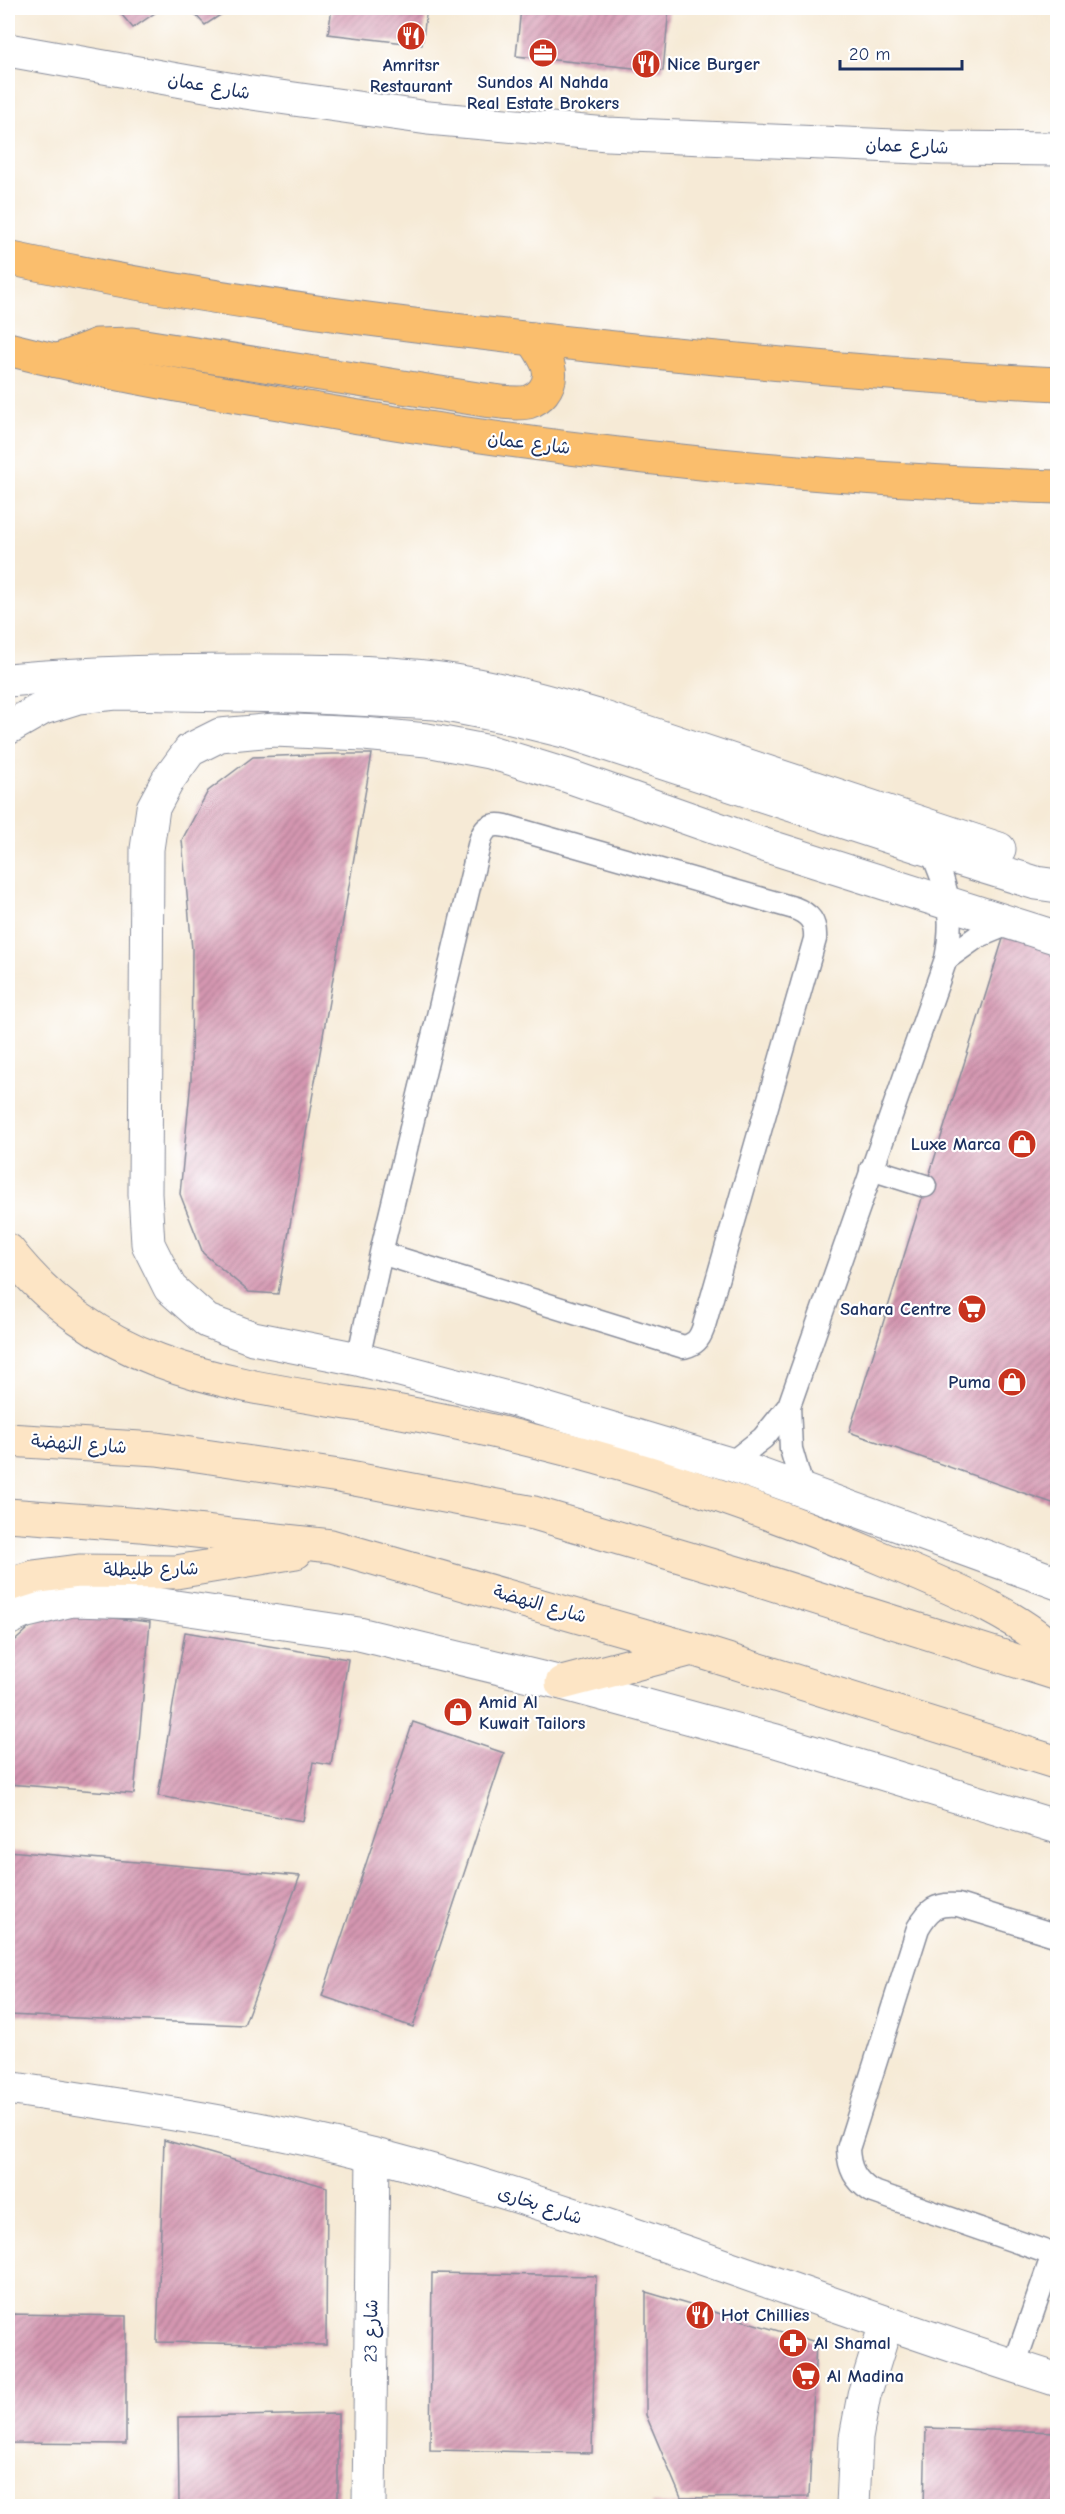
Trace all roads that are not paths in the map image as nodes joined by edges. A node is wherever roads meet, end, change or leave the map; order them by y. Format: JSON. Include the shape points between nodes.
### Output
{"nodes":[{"id":1,"x":8,"y":50,"type":"edge"},
{"id":2,"x":1058,"y":149,"type":"edge"},
{"id":3,"x":8,"y":258,"type":"edge"},
{"id":4,"x":533,"y":339,"type":"junction"},
{"id":5,"x":8,"y":349,"type":"edge"},
{"id":6,"x":56,"y":361,"type":"junction"},
{"id":7,"x":1058,"y":384,"type":"edge"},
{"id":8,"x":1058,"y":487,"type":"edge"},
{"id":9,"x":8,"y":680,"type":"edge"},
{"id":10,"x":8,"y":728,"type":"edge"},
{"id":11,"x":930,"y":850,"type":"junction"},
{"id":12,"x":1058,"y":869,"type":"edge"},
{"id":13,"x":1058,"y":886,"type":"edge"},
{"id":14,"x":950,"y":905,"type":"junction"},
{"id":15,"x":1011,"y":923,"type":"junction"},
{"id":16,"x":1058,"y":938,"type":"edge"},
{"id":17,"x":946,"y":959,"type":"junction"},
{"id":18,"x":871,"y":1169,"type":"junction"},
{"id":19,"x":925,"y":1186,"type":"dead end"},
{"id":20,"x":8,"y":1250,"type":"edge"},
{"id":21,"x":381,"y":1254,"type":"junction"},
{"id":22,"x":358,"y":1359,"type":"junction"},
{"id":23,"x":789,"y":1406,"type":"junction"},
{"id":24,"x":8,"y":1440,"type":"edge"},
{"id":25,"x":730,"y":1464,"type":"junction"},
{"id":26,"x":803,"y":1490,"type":"junction"},
{"id":27,"x":8,"y":1515,"type":"edge"},
{"id":28,"x":331,"y":1546,"type":"junction"},
{"id":29,"x":1058,"y":1583,"type":"edge"},
{"id":30,"x":8,"y":1585,"type":"edge"},
{"id":31,"x":8,"y":1619,"type":"edge"},
{"id":32,"x":692,"y":1649,"type":"junction"},
{"id":33,"x":1058,"y":1655,"type":"edge"},
{"id":34,"x":1058,"y":1674,"type":"edge"},
{"id":35,"x":562,"y":1683,"type":"junction"},
{"id":36,"x":1058,"y":1763,"type":"edge"},
{"id":37,"x":1058,"y":1827,"type":"edge"},
{"id":38,"x":1058,"y":1936,"type":"edge"},
{"id":39,"x":8,"y":2088,"type":"edge"},
{"id":40,"x":373,"y":2155,"type":"junction"},
{"id":41,"x":1055,"y":2255,"type":"edge"},
{"id":42,"x":886,"y":2324,"type":"junction"},
{"id":43,"x":1014,"y":2366,"type":"junction"},
{"id":44,"x":1058,"y":2380,"type":"edge"},
{"id":45,"x":369,"y":2506,"type":"edge"},
{"id":46,"x":853,"y":2506,"type":"edge"}],
"edges":[{"from":1,"to":2,"type":"street","name":"شارع عمان","via":[[245,92],[428,118],[618,134]]},
{"from":3,"to":4,"type":"main road","via":[[232,300]]},
{"from":4,"to":6,"type":"main road","via":[[550,368],[549,380],[537,399],[526,402],[484,400],[132,344],[97,345]]},
{"from":4,"to":7,"type":"main road","via":[[798,366]]},
{"from":5,"to":6,"type":"main road","name":"شارع عمان"},
{"from":6,"to":8,"type":"main road","name":"شارع عمان","via":[[404,426],[541,445],[831,473]]},
{"from":9,"to":12,"type":"street","via":[[106,672],[308,671],[397,674],[465,683],[534,697],[598,716]]},
{"from":10,"to":11,"type":"street","via":[[43,708],[78,697],[116,693],[436,703],[572,733]]},
{"from":11,"to":13,"type":"street","via":[[1036,883]]},
{"from":11,"to":14,"type":"lane"},
{"from":14,"to":15,"type":"street"},
{"from":14,"to":17,"type":"lane"},
{"from":14,"to":22,"type":"street","via":[[490,752],[428,740],[274,730],[220,735],[190,750],[153,808],[147,849],[148,1244],[170,1288],[207,1321],[253,1338]]},
{"from":15,"to":16,"type":"street"},
{"from":15,"to":17,"type":"lane","via":[[977,937]]},
{"from":17,"to":18,"type":"lane"},
{"from":18,"to":19,"type":"lane"},
{"from":18,"to":23,"type":"lane"},
{"from":20,"to":33,"type":"main road","via":[[53,1301],[86,1324],[121,1345],[184,1371],[239,1385],[445,1419],[607,1460],[720,1495],[839,1540],[975,1600],[1035,1635]]},
{"from":21,"to":21,"type":"lane","via":[[482,832],[489,826],[506,826],[783,905],[805,912],[812,919],[815,939],[703,1329],[693,1344],[684,1347]]},
{"from":21,"to":22,"type":"lane"},
{"from":22,"to":25,"type":"street","via":[[519,1401]]},
{"from":23,"to":25,"type":"lane","via":[[763,1438]]},
{"from":23,"to":26,"type":"lane","via":[[791,1449]]},
{"from":24,"to":34,"type":"main road","name":"شارع النهضة","via":[[157,1449],[339,1476],[534,1513],[756,1578]]},
{"from":25,"to":26,"type":"street"},
{"from":26,"to":29,"type":"street"},
{"from":27,"to":28,"type":"main road","name":"شارع النهضة"},
{"from":28,"to":30,"type":"main road","name":"شارع طليطلة","via":[[176,1572],[79,1570]]},
{"from":28,"to":32,"type":"main road","name":"شارع النهضة"},
{"from":31,"to":35,"type":"street","via":[[72,1600],[142,1602],[359,1634]]},
{"from":32,"to":35,"type":"main road"},
{"from":32,"to":36,"type":"main road","name":"شارع النهضة"},
{"from":35,"to":37,"type":"street","via":[[776,1740]]},
{"from":38,"to":41,"type":"lane","via":[[958,1905],[943,1904],[925,1917],[918,1928],[848,2149],[853,2174],[871,2191]]},
{"from":39,"to":40,"type":"street","name":"شارع بخارى","via":[[189,2115]]},
{"from":40,"to":42,"type":"street","name":"شارع بخارى","via":[[540,2203]]},
{"from":40,"to":45,"type":"street","name":"شارع 23"},
{"from":41,"to":43,"type":"lane"},
{"from":42,"to":43,"type":"street","name":"شارع بخارى"},
{"from":42,"to":46,"type":"street","via":[[864,2395],[856,2438]]},
{"from":43,"to":44,"type":"street","name":"شارع بخارى"}]}
